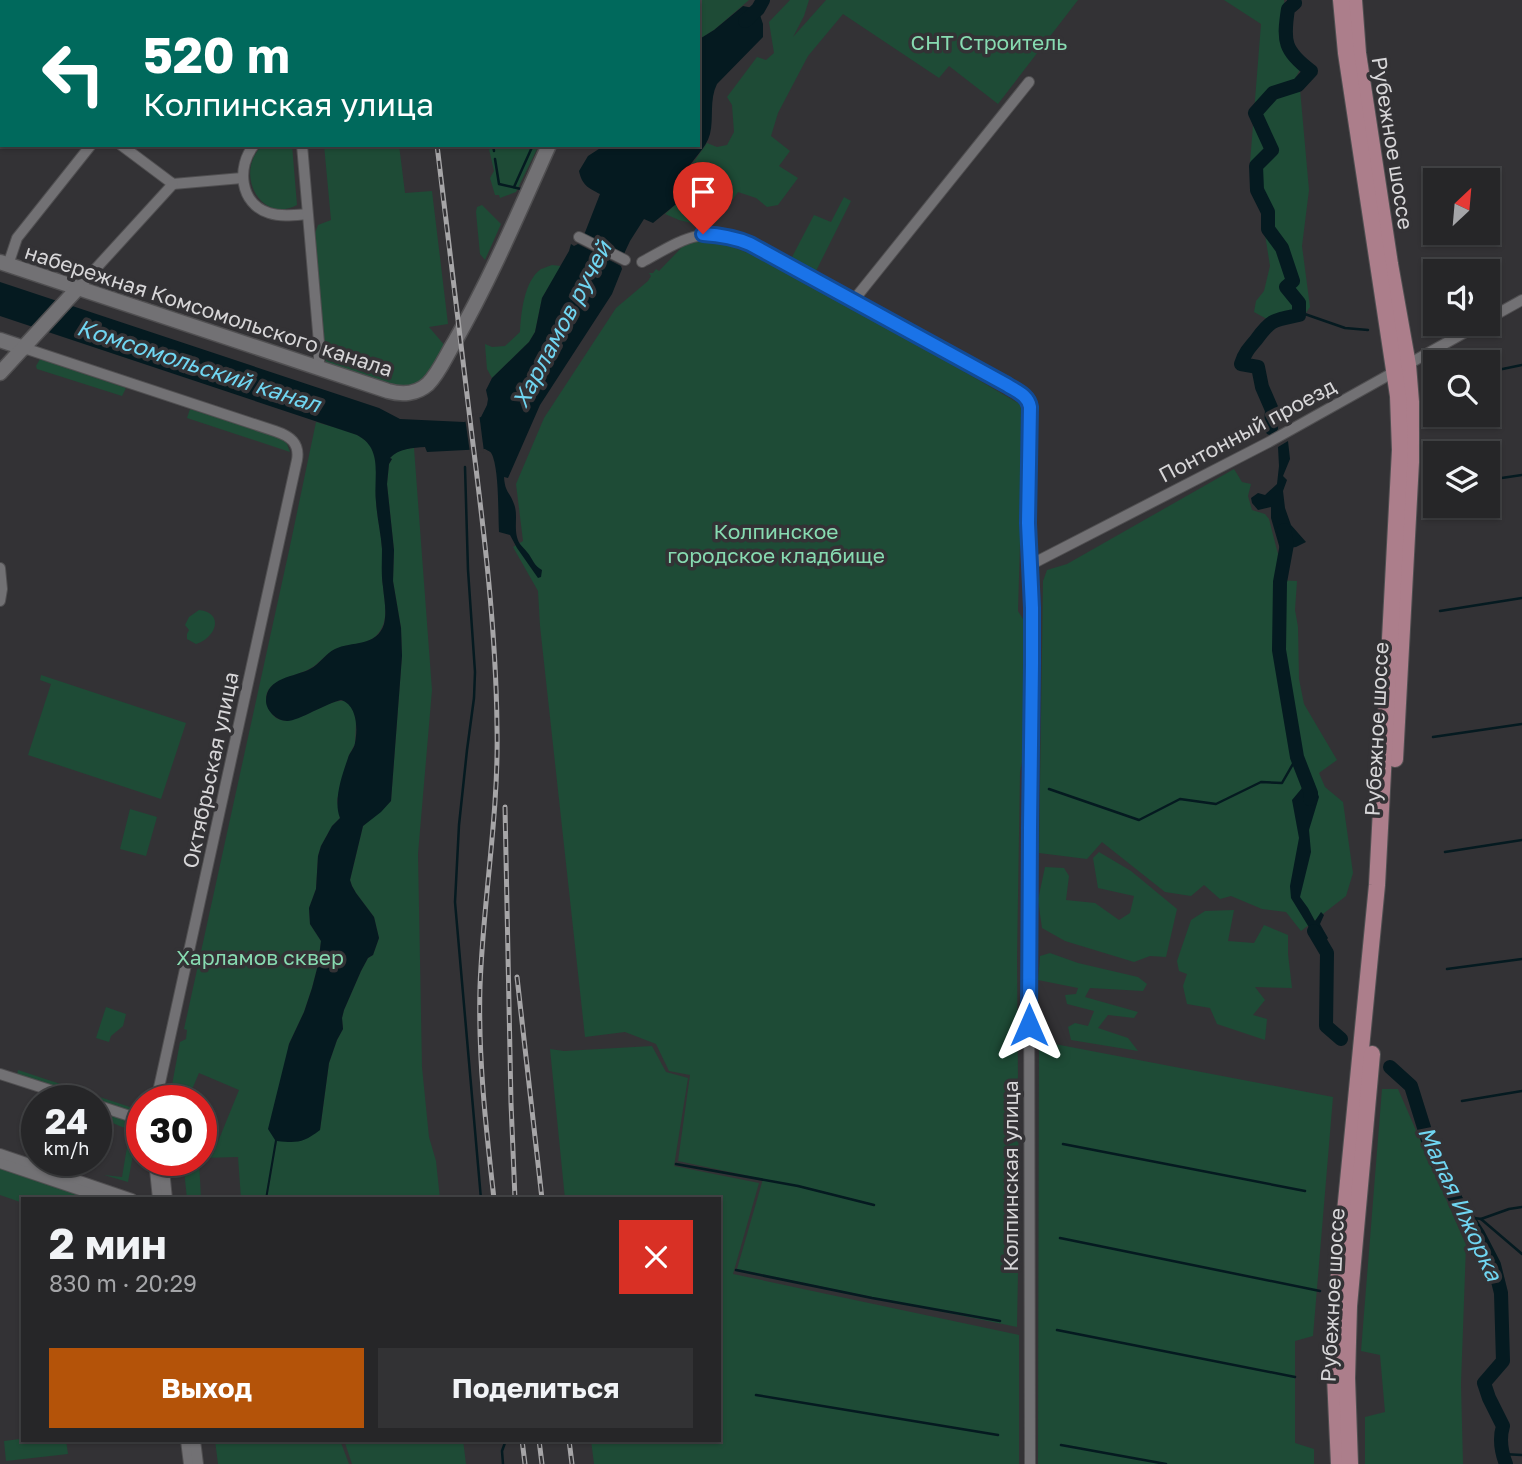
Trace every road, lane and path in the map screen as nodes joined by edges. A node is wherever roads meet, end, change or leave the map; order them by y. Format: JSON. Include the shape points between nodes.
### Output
{"nodes":[{"id":1,"x":1341,"y":0,"type":"edge"},
{"id":2,"x":1354,"y":0,"type":"edge"},
{"id":3,"x":1029,"y":82,"type":"dead end"},
{"id":4,"x":89,"y":147,"type":"edge"},
{"id":5,"x":124,"y":147,"type":"edge"},
{"id":6,"x":252,"y":147,"type":"edge"},
{"id":7,"x":302,"y":147,"type":"edge"},
{"id":8,"x":548,"y":147,"type":"edge"},
{"id":9,"x":242,"y":178,"type":"junction"},
{"id":10,"x":173,"y":184,"type":"junction"},
{"id":11,"x":307,"y":214,"type":"junction"},
{"id":12,"x":579,"y":237,"type":"dead end"},
{"id":13,"x":625,"y":260,"type":"dead end"},
{"id":14,"x":642,"y":262,"type":"dead end"},
{"id":15,"x":4,"y":264,"type":"edge"},
{"id":16,"x":74,"y":293,"type":"junction"},
{"id":17,"x":1522,"y":300,"type":"edge"},
{"id":18,"x":853,"y":301,"type":"junction"},
{"id":19,"x":1500,"y":312,"type":"edge"},
{"id":20,"x":1458,"y":336,"type":"edge"},
{"id":21,"x":0,"y":340,"type":"edge"},
{"id":22,"x":24,"y":348,"type":"junction"},
{"id":23,"x":1401,"y":368,"type":"junction"},
{"id":24,"x":320,"y":369,"type":"junction"},
{"id":25,"x":0,"y":373,"type":"edge"},
{"id":26,"x":1030,"y":565,"type":"junction"},
{"id":27,"x":0,"y":568,"type":"edge"},
{"id":28,"x":0,"y":601,"type":"edge"},
{"id":29,"x":0,"y":1074,"type":"edge"},
{"id":30,"x":34,"y":1085,"type":"edge"},
{"id":31,"x":160,"y":1085,"type":"edge"},
{"id":32,"x":0,"y":1154,"type":"edge"},
{"id":33,"x":0,"y":1163,"type":"edge"},
{"id":34,"x":156,"y":1176,"type":"edge"},
{"id":35,"x":165,"y":1176,"type":"edge"},
{"id":36,"x":101,"y":1197,"type":"edge"},
{"id":37,"x":126,"y":1197,"type":"edge"},
{"id":38,"x":158,"y":1197,"type":"edge"},
{"id":39,"x":167,"y":1197,"type":"edge"},
{"id":40,"x":1341,"y":1387,"type":"junction"},
{"id":41,"x":186,"y":1442,"type":"edge"},
{"id":42,"x":195,"y":1442,"type":"edge"},
{"id":43,"x":189,"y":1464,"type":"edge"},
{"id":44,"x":198,"y":1464,"type":"edge"},
{"id":45,"x":1030,"y":1464,"type":"edge"},
{"id":46,"x":1339,"y":1464,"type":"edge"},
{"id":47,"x":1350,"y":1464,"type":"edge"}],
"edges":[{"from":1,"to":23,"type":"main road","name":"Рубежное шоссе","via":[[1378,262]]},
{"from":2,"to":23,"type":"main road","name":"Рубежное шоссе","via":[[1357,53]]},
{"from":3,"to":18,"type":"street"},
{"from":4,"to":15,"type":"street","via":[[17,237]]},
{"from":5,"to":10,"type":"street"},
{"from":6,"to":9,"type":"street"},
{"from":7,"to":11,"type":"street"},
{"from":8,"to":24,"type":"street","name":"набережная Комсомольского канала","via":[[459,333],[430,381],[401,394]]},
{"from":9,"to":10,"type":"street"},
{"from":9,"to":11,"type":"street","via":[[247,194],[267,213]]},
{"from":10,"to":16,"type":"street"},
{"from":11,"to":24,"type":"street"},
{"from":12,"to":13,"type":"street"},
{"from":14,"to":18,"type":"street","name":"Колпинская улица","via":[[687,238],[722,235],[750,244]]},
{"from":15,"to":16,"type":"street","name":"набережная Комсомольского канала"},
{"from":16,"to":22,"type":"street"},
{"from":16,"to":24,"type":"street","name":"набережная Комсомольского канала"},
{"from":17,"to":19,"type":"street"},
{"from":18,"to":26,"type":"street","name":"Колпинская улица","via":[[1029,401]]},
{"from":20,"to":23,"type":"street","name":"Понтонный проезд"},
{"from":21,"to":22,"type":"street"},
{"from":22,"to":25,"type":"street"},
{"from":22,"to":31,"type":"street","name":"Октябрьская улица","via":[[275,430],[290,437],[297,447]]},
{"from":23,"to":26,"type":"street","name":"Понтонный проезд"},
{"from":23,"to":40,"type":"main road","name":"Рубежное шоссе","via":[[1377,885],[1336,1304]]},
{"from":26,"to":45,"type":"street","name":"Колпинская улица"},
{"from":27,"to":28,"type":"street"},
{"from":29,"to":30,"type":"street"},
{"from":32,"to":37,"type":"street"},
{"from":33,"to":36,"type":"street"},
{"from":34,"to":38,"type":"street"},
{"from":35,"to":39,"type":"street"},
{"from":40,"to":46,"type":"main road","name":"Рубежное шоссе"},
{"from":40,"to":47,"type":"main road","name":"Рубежное шоссе"},
{"from":41,"to":43,"type":"street"},
{"from":42,"to":44,"type":"street"}]}
